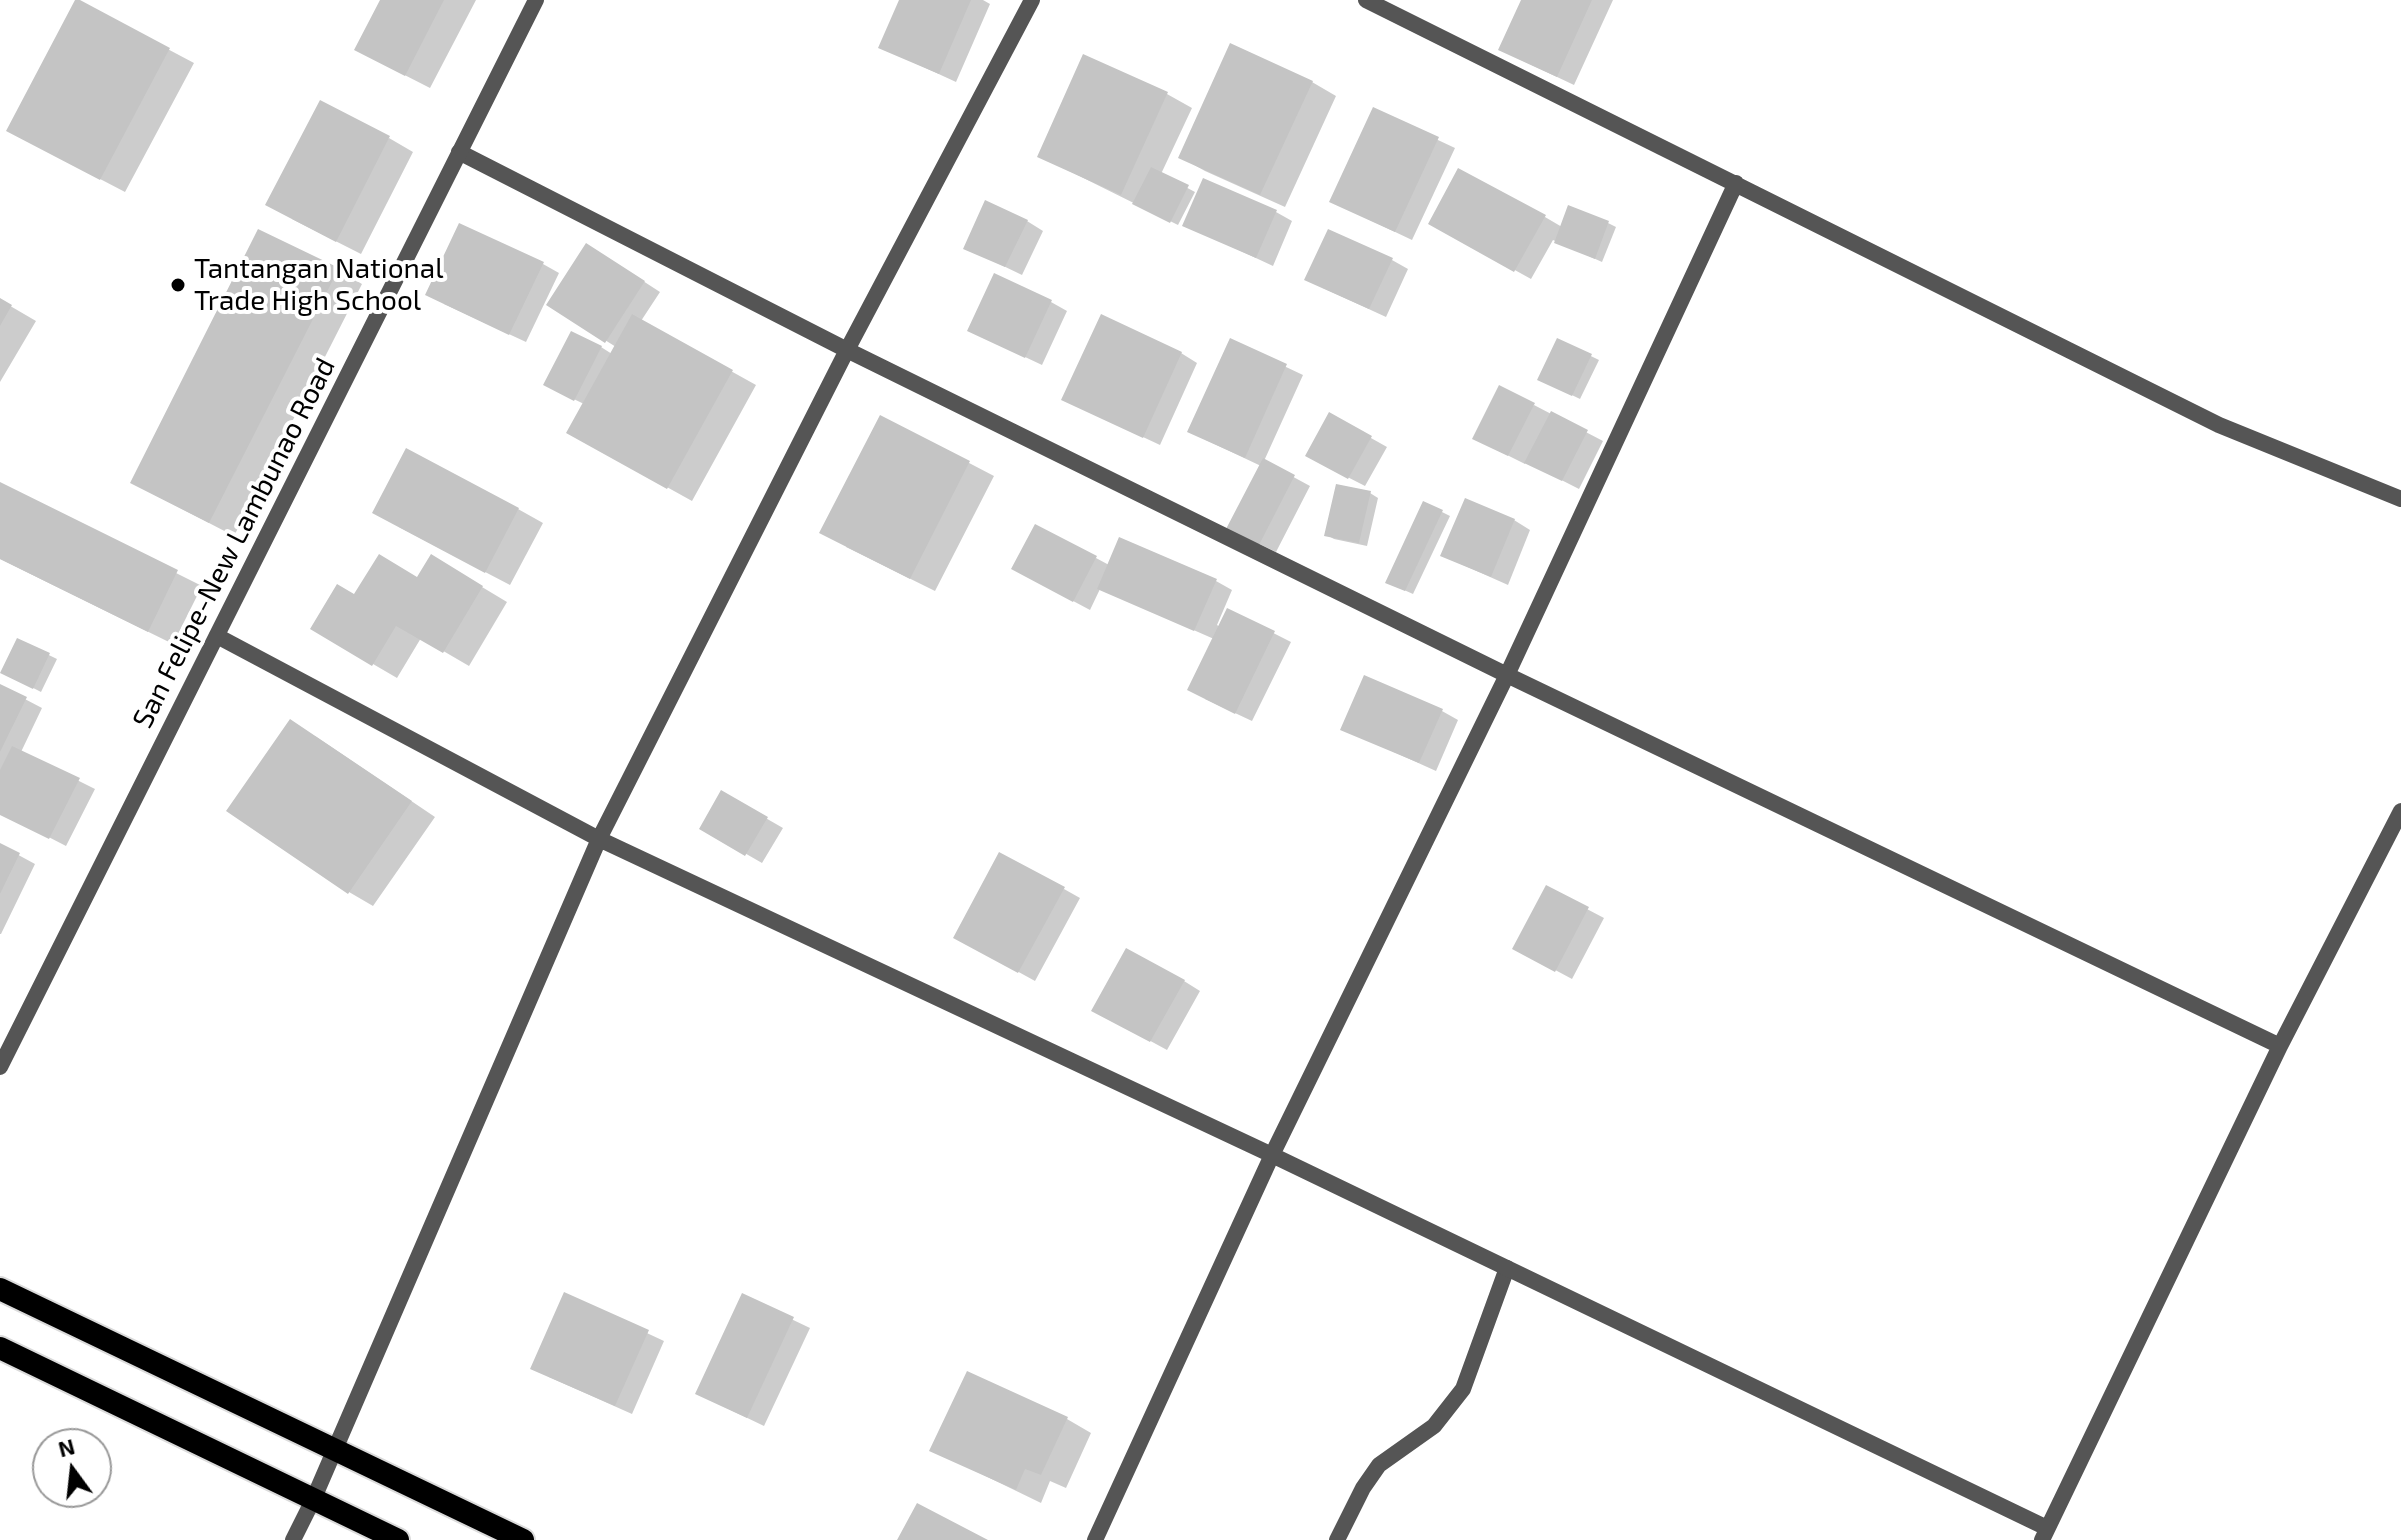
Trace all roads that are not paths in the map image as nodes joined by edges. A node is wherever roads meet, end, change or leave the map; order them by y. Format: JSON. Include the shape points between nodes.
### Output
{"nodes":[{"id":1,"x":536,"y":0,"type":"edge"},
{"id":2,"x":1032,"y":0,"type":"edge"},
{"id":3,"x":1366,"y":0,"type":"edge"},
{"id":4,"x":459,"y":152,"type":"junction"},
{"id":5,"x":1736,"y":183,"type":"junction"},
{"id":6,"x":847,"y":350,"type":"junction"},
{"id":7,"x":2401,"y":499,"type":"edge"},
{"id":8,"x":217,"y":636,"type":"junction"},
{"id":9,"x":1507,"y":675,"type":"junction"},
{"id":10,"x":2401,"y":811,"type":"edge"},
{"id":11,"x":599,"y":839,"type":"junction"},
{"id":12,"x":2280,"y":1046,"type":"junction"},
{"id":13,"x":0,"y":1067,"type":"edge"},
{"id":14,"x":1272,"y":1155,"type":"junction"},
{"id":15,"x":1507,"y":1268,"type":"junction"},
{"id":16,"x":0,"y":1289,"type":"edge"},
{"id":17,"x":2,"y":1355,"type":"edge"},
{"id":18,"x":334,"y":1451,"type":"junction"},
{"id":19,"x":313,"y":1500,"type":"junction"},
{"id":20,"x":2044,"y":1534,"type":"edge"},
{"id":21,"x":293,"y":1540,"type":"edge"},
{"id":22,"x":398,"y":1540,"type":"edge"},
{"id":23,"x":523,"y":1540,"type":"edge"},
{"id":24,"x":1095,"y":1540,"type":"edge"},
{"id":25,"x":1337,"y":1540,"type":"edge"}],
"edges":[{"from":1,"to":4,"type":"street","name":"San Felipe-New Lambunao Road"},
{"from":2,"to":6,"type":"street"},
{"from":3,"to":5,"type":"street"},
{"from":4,"to":6,"type":"street"},
{"from":4,"to":8,"type":"street","name":"San Felipe-New Lambunao Road"},
{"from":5,"to":7,"type":"street","via":[[2219,425]]},
{"from":5,"to":9,"type":"street"},
{"from":6,"to":9,"type":"street"},
{"from":6,"to":11,"type":"street"},
{"from":8,"to":11,"type":"street"},
{"from":8,"to":13,"type":"street","name":"San Felipe-New Lambunao Road"},
{"from":9,"to":12,"type":"street"},
{"from":9,"to":14,"type":"street"},
{"from":10,"to":12,"type":"street"},
{"from":11,"to":14,"type":"street"},
{"from":11,"to":18,"type":"street"},
{"from":12,"to":20,"type":"street"},
{"from":14,"to":15,"type":"street"},
{"from":14,"to":24,"type":"street"},
{"from":15,"to":20,"type":"street"},
{"from":15,"to":25,"type":"street","via":[[1463,1389],[1434,1426],[1379,1465]]},
{"from":16,"to":18,"type":"highway"},
{"from":17,"to":19,"type":"highway"},
{"from":18,"to":19,"type":"street"},
{"from":18,"to":23,"type":"highway"},
{"from":19,"to":21,"type":"street"},
{"from":19,"to":22,"type":"highway"}]}
